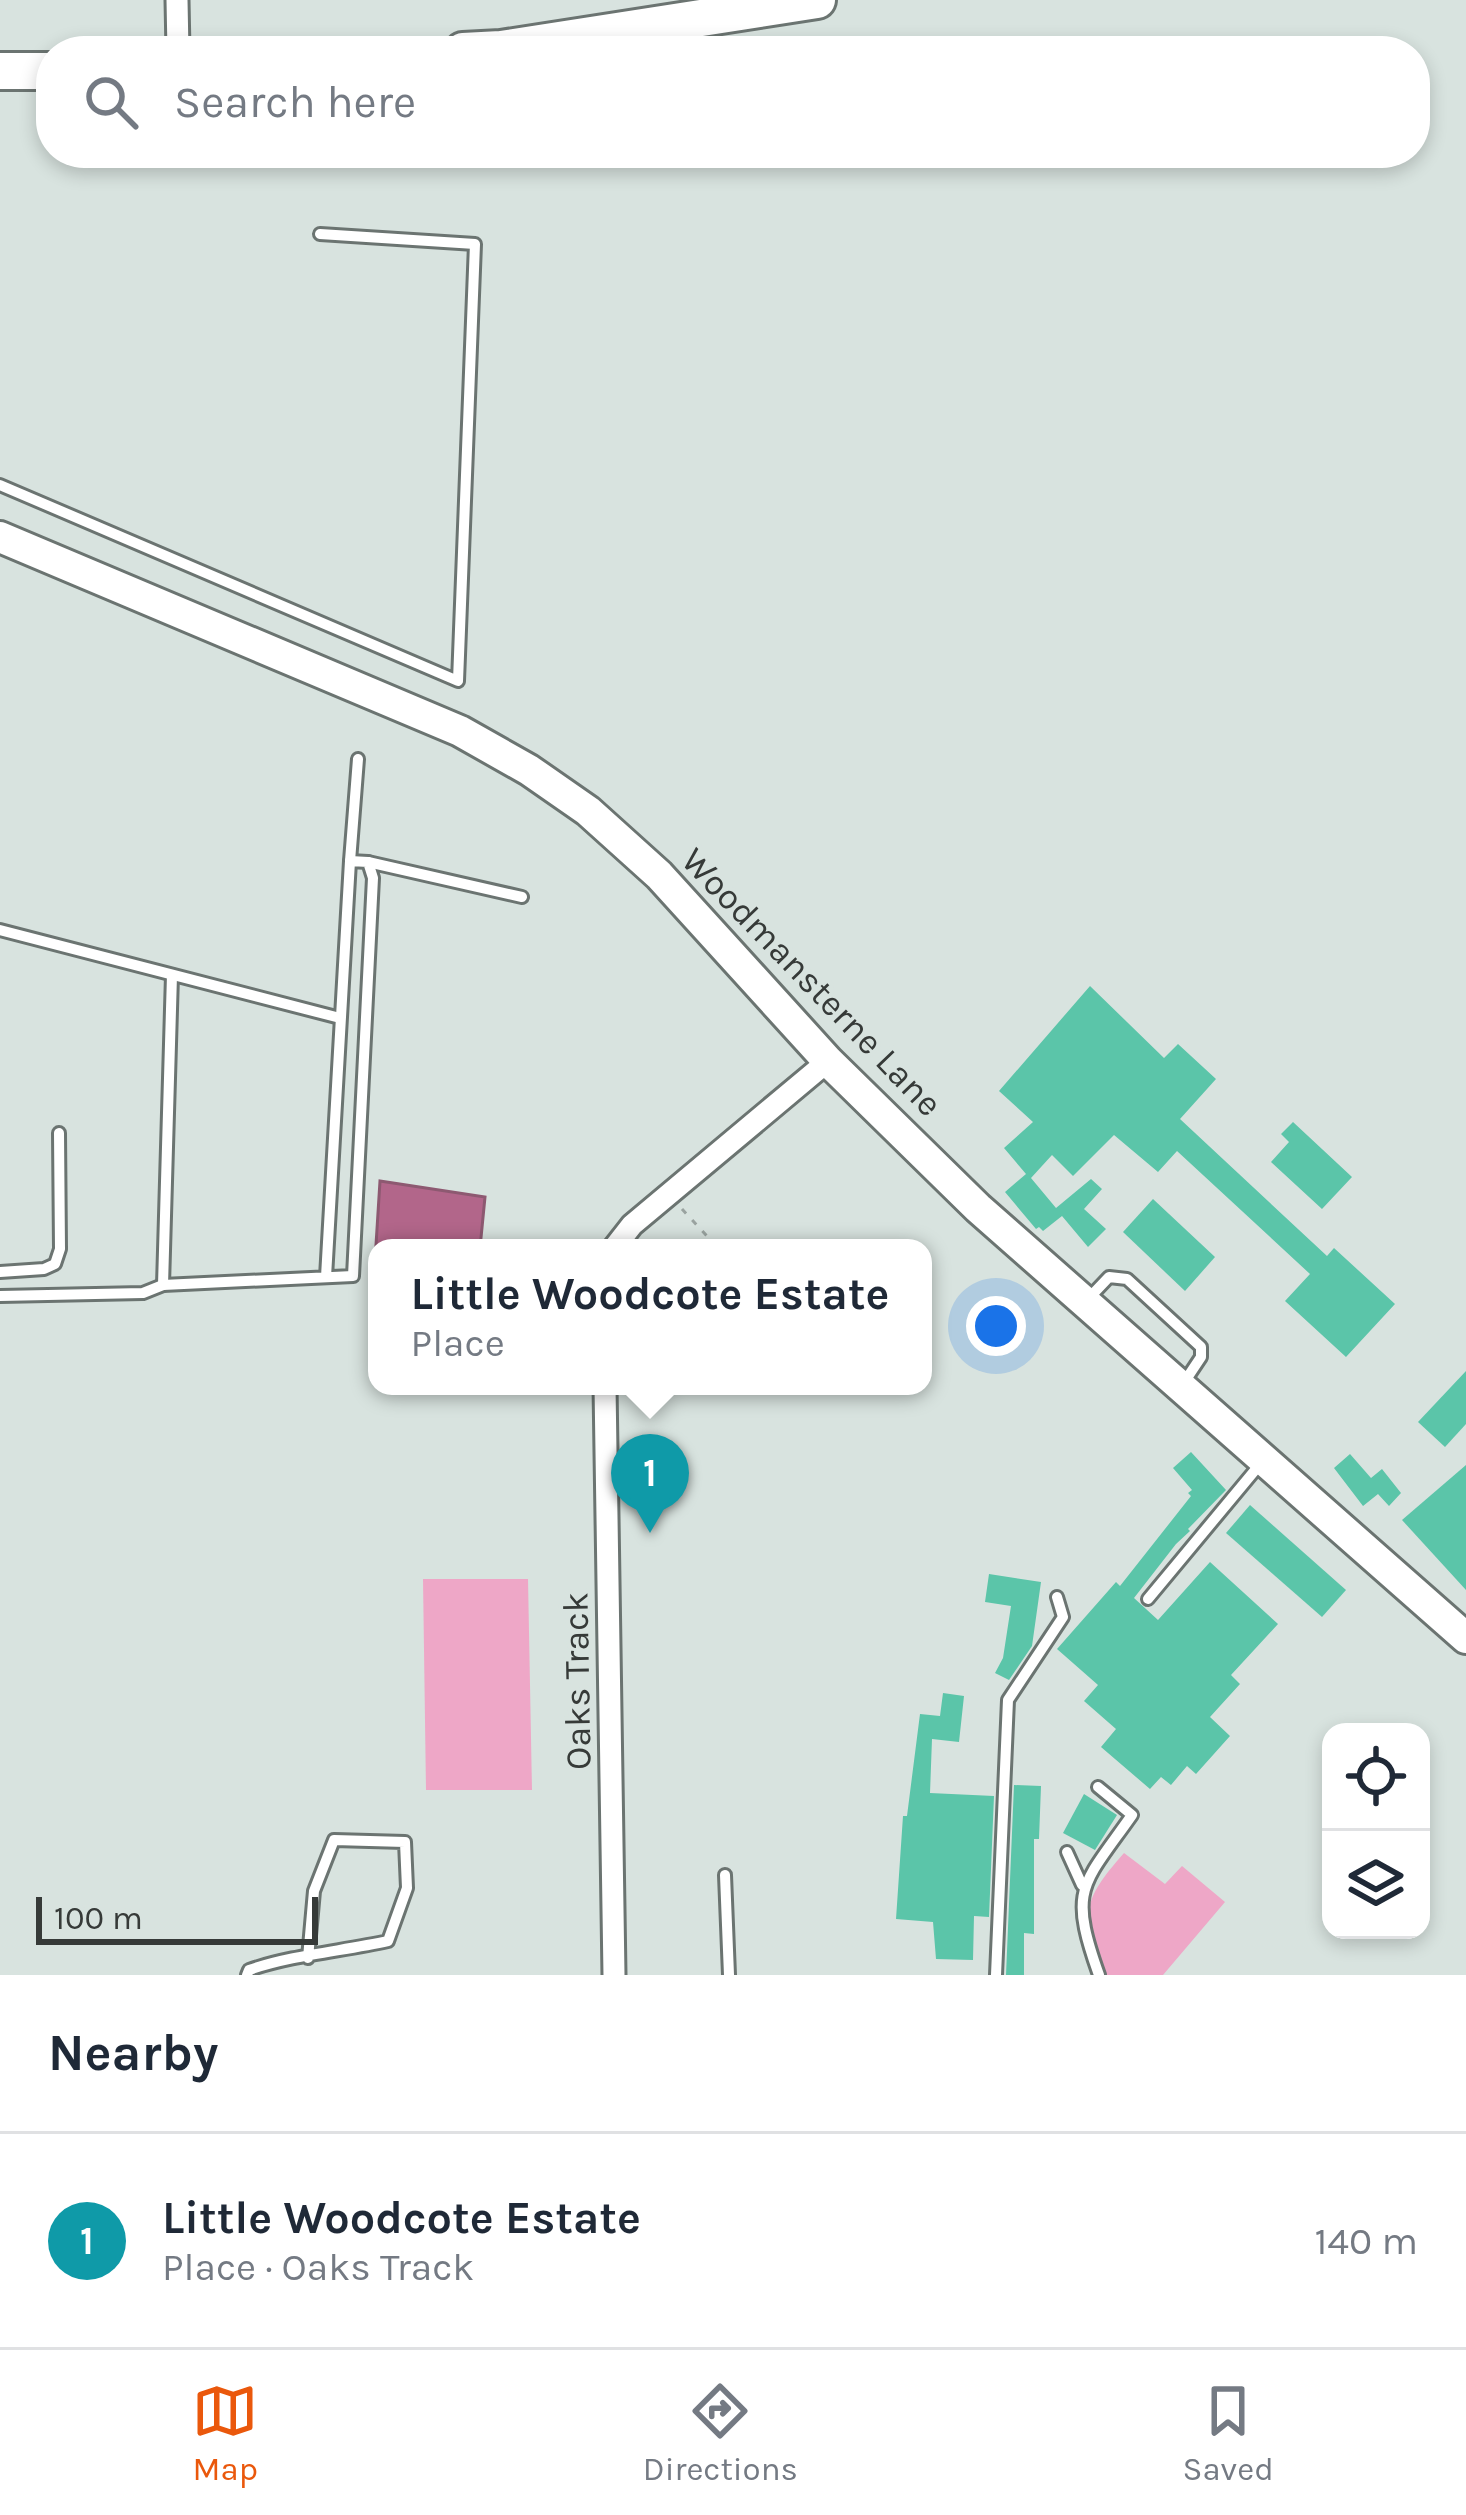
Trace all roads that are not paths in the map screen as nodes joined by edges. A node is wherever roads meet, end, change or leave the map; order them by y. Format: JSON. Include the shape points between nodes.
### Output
{"nodes":[{"id":1,"x":177,"y":0,"type":"edge"},
{"id":2,"x":818,"y":0,"type":"edge"},
{"id":3,"x":178,"y":36,"type":"edge"},
{"id":4,"x":585,"y":36,"type":"edge"},
{"id":5,"x":0,"y":70,"type":"edge"},
{"id":6,"x":36,"y":71,"type":"edge"},
{"id":7,"x":320,"y":234,"type":"dead end"},
{"id":8,"x":0,"y":485,"type":"edge"},
{"id":9,"x":0,"y":537,"type":"edge"},
{"id":10,"x":358,"y":759,"type":"dead end"},
{"id":11,"x":350,"y":861,"type":"junction"},
{"id":12,"x":368,"y":862,"type":"junction"},
{"id":13,"x":522,"y":897,"type":"dead end"},
{"id":14,"x":0,"y":930,"type":"edge"},
{"id":15,"x":172,"y":975,"type":"junction"},
{"id":16,"x":340,"y":1018,"type":"junction"},
{"id":17,"x":827,"y":1061,"type":"junction"},
{"id":18,"x":59,"y":1132,"type":"dead end"},
{"id":19,"x":619,"y":1239,"type":"edge"},
{"id":20,"x":0,"y":1271,"type":"edge"},
{"id":21,"x":326,"y":1277,"type":"junction"},
{"id":22,"x":163,"y":1285,"type":"junction"},
{"id":23,"x":0,"y":1296,"type":"edge"},
{"id":24,"x":1085,"y":1302,"type":"junction"},
{"id":25,"x":1181,"y":1387,"type":"junction"},
{"id":26,"x":605,"y":1395,"type":"edge"},
{"id":27,"x":1264,"y":1460,"type":"junction"},
{"id":28,"x":1057,"y":1597,"type":"dead end"},
{"id":29,"x":1148,"y":1599,"type":"dead end"},
{"id":30,"x":1463,"y":1630,"type":"edge"},
{"id":31,"x":1098,"y":1787,"type":"dead end"},
{"id":32,"x":1067,"y":1852,"type":"dead end"},
{"id":33,"x":725,"y":1874,"type":"dead end"},
{"id":34,"x":1082,"y":1885,"type":"junction"},
{"id":35,"x":308,"y":1958,"type":"junction"},
{"id":36,"x":247,"y":1975,"type":"edge"},
{"id":37,"x":614,"y":1975,"type":"edge"},
{"id":38,"x":729,"y":1975,"type":"edge"},
{"id":39,"x":996,"y":1975,"type":"edge"},
{"id":40,"x":1100,"y":1975,"type":"edge"}],
"edges":[{"from":1,"to":3,"type":"street"},
{"from":2,"to":4,"type":"main road"},
{"from":5,"to":6,"type":"main road"},
{"from":7,"to":8,"type":"lane","via":[[475,244],[458,681]]},
{"from":9,"to":17,"type":"street","name":"Woodmansterne Lane","via":[[460,731],[529,770],[658,875]]},
{"from":10,"to":11,"type":"lane"},
{"from":11,"to":12,"type":"lane"},
{"from":11,"to":16,"type":"lane"},
{"from":12,"to":13,"type":"lane"},
{"from":12,"to":21,"type":"lane","via":[[353,1276]]},
{"from":14,"to":15,"type":"lane"},
{"from":15,"to":16,"type":"lane"},
{"from":15,"to":22,"type":"lane"},
{"from":16,"to":21,"type":"lane"},
{"from":17,"to":19,"type":"street"},
{"from":17,"to":24,"type":"street","name":"Woodmansterne Lane"},
{"from":18,"to":20,"type":"lane","via":[[55,1264]]},
{"from":21,"to":22,"type":"lane"},
{"from":22,"to":23,"type":"lane","via":[[143,1293]]},
{"from":24,"to":25,"type":"street","name":"Woodmansterne Lane"},
{"from":24,"to":25,"type":"lane","via":[[1109,1277],[1127,1279],[1202,1347]]},
{"from":25,"to":27,"type":"street","name":"Woodmansterne Lane"},
{"from":26,"to":37,"type":"street","name":"Oaks Track"},
{"from":27,"to":29,"type":"lane"},
{"from":27,"to":30,"type":"street","name":"Woodmansterne Lane"},
{"from":28,"to":39,"type":"lane","via":[[1063,1617],[1008,1700]]},
{"from":31,"to":34,"type":"lane","via":[[1132,1815]]},
{"from":32,"to":34,"type":"lane"},
{"from":33,"to":38,"type":"lane"},
{"from":34,"to":40,"type":"lane","via":[[1084,1931]]},
{"from":35,"to":35,"type":"lane","via":[[314,1891],[334,1840],[405,1842],[407,1888],[388,1942]]},
{"from":35,"to":36,"type":"lane"}]}
